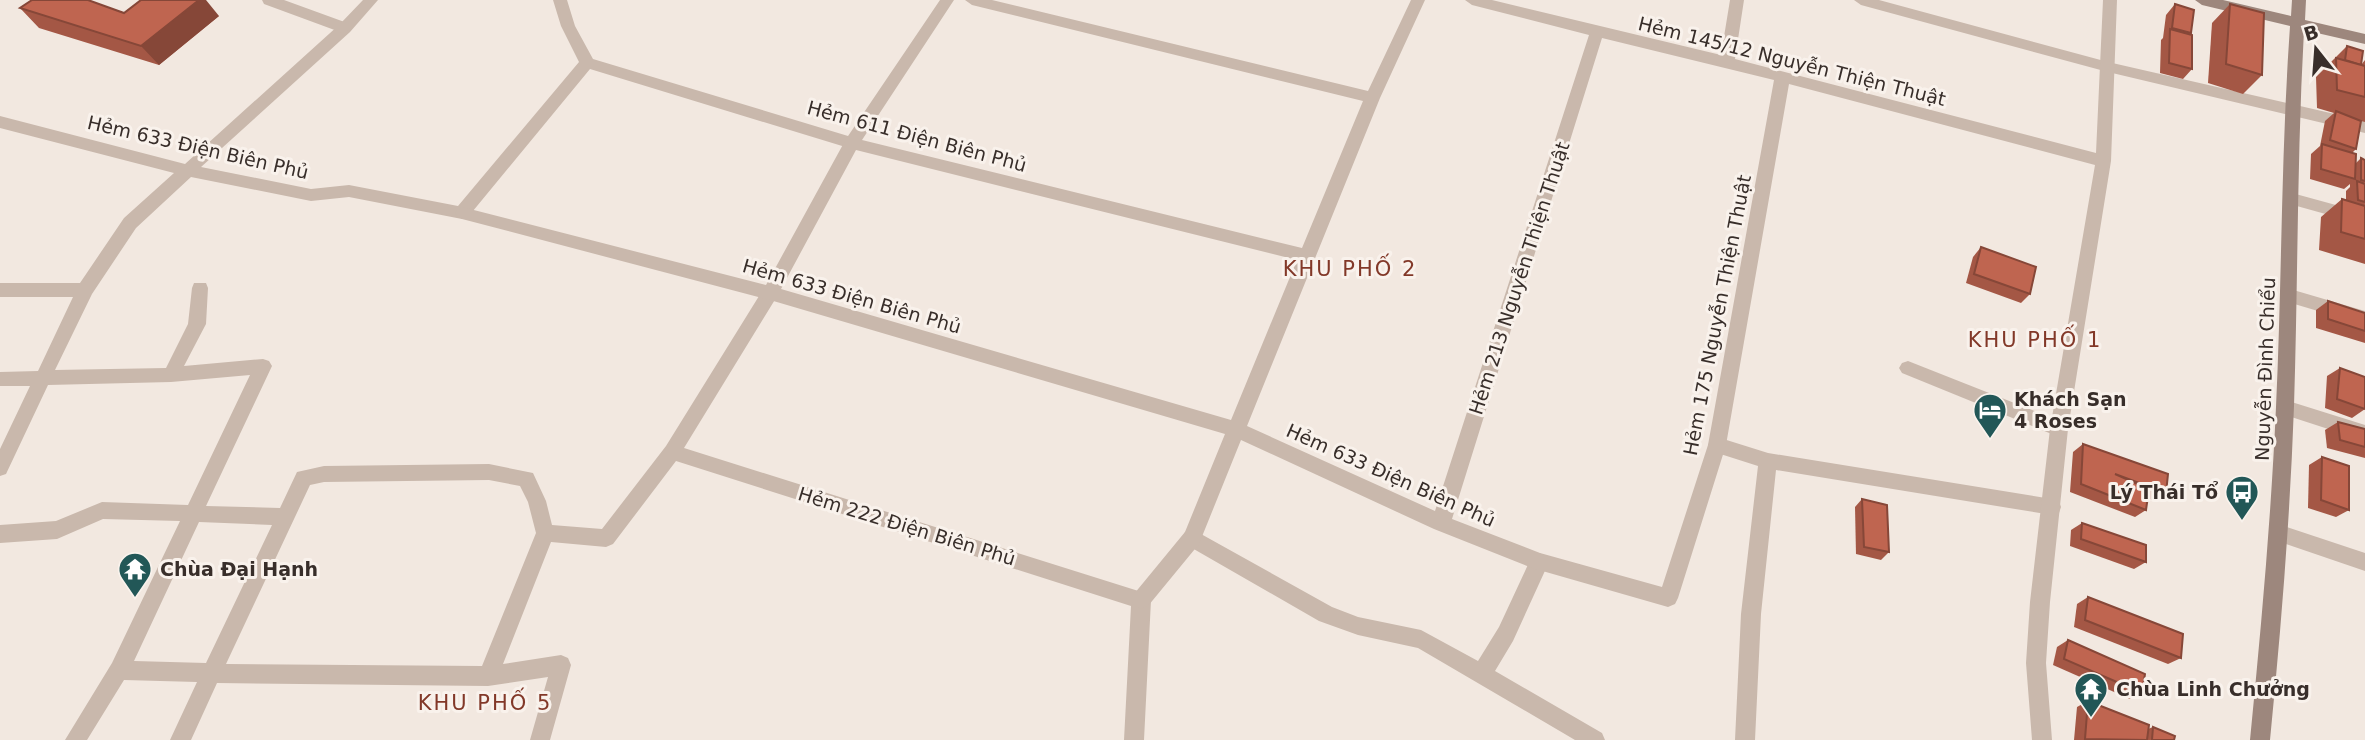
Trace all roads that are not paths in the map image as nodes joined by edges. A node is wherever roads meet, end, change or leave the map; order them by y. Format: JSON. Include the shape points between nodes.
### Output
{"nodes":[{"id":1,"x":269,"y":0,"type":"edge"},
{"id":2,"x":371,"y":0,"type":"edge"},
{"id":3,"x":560,"y":0,"type":"edge"},
{"id":4,"x":947,"y":0,"type":"edge"},
{"id":5,"x":972,"y":0,"type":"edge"},
{"id":6,"x":1418,"y":0,"type":"edge"},
{"id":7,"x":1472,"y":0,"type":"edge"},
{"id":8,"x":1737,"y":0,"type":"edge"},
{"id":9,"x":1861,"y":0,"type":"edge"},
{"id":10,"x":2110,"y":0,"type":"edge"},
{"id":11,"x":2202,"y":0,"type":"edge"},
{"id":12,"x":2299,"y":0,"type":"edge"},
{"id":13,"x":2299,"y":24,"type":"junction"},
{"id":14,"x":345,"y":28,"type":"junction"},
{"id":15,"x":1597,"y":33,"type":"junction"},
{"id":16,"x":2365,"y":39,"type":"edge"},
{"id":17,"x":1727,"y":62,"type":"junction"},
{"id":18,"x":587,"y":63,"type":"junction"},
{"id":19,"x":2108,"y":67,"type":"junction"},
{"id":20,"x":1782,"y":78,"type":"junction"},
{"id":21,"x":1372,"y":98,"type":"junction"},
{"id":22,"x":2292,"y":108,"type":"junction"},
{"id":23,"x":0,"y":122,"type":"edge"},
{"id":24,"x":2365,"y":127,"type":"edge"},
{"id":25,"x":852,"y":143,"type":"junction"},
{"id":26,"x":2103,"y":161,"type":"junction"},
{"id":27,"x":185,"y":170,"type":"junction"},
{"id":28,"x":2292,"y":199,"type":"junction"},
{"id":29,"x":462,"y":214,"type":"junction"},
{"id":30,"x":2365,"y":219,"type":"edge"},
{"id":31,"x":1306,"y":256,"type":"junction"},
{"id":32,"x":200,"y":288,"type":"dead end"},
{"id":33,"x":0,"y":290,"type":"edge"},
{"id":34,"x":85,"y":290,"type":"junction"},
{"id":35,"x":770,"y":293,"type":"junction"},
{"id":36,"x":2290,"y":296,"type":"junction"},
{"id":37,"x":2365,"y":318,"type":"edge"},
{"id":38,"x":1908,"y":368,"type":"dead end"},
{"id":39,"x":171,"y":375,"type":"junction"},
{"id":40,"x":0,"y":379,"type":"edge"},
{"id":41,"x":42,"y":380,"type":"junction"},
{"id":42,"x":2285,"y":408,"type":"junction"},
{"id":43,"x":1237,"y":429,"type":"junction"},
{"id":44,"x":2059,"y":429,"type":"junction"},
{"id":45,"x":2365,"y":433,"type":"edge"},
{"id":46,"x":1717,"y":444,"type":"junction"},
{"id":47,"x":672,"y":452,"type":"junction"},
{"id":48,"x":1768,"y":461,"type":"junction"},
{"id":49,"x":0,"y":468,"type":"edge"},
{"id":50,"x":2052,"y":507,"type":"junction"},
{"id":51,"x":193,"y":512,"type":"junction"},
{"id":52,"x":283,"y":517,"type":"junction"},
{"id":53,"x":1441,"y":523,"type":"junction"},
{"id":54,"x":545,"y":533,"type":"junction"},
{"id":55,"x":2278,"y":533,"type":"junction"},
{"id":56,"x":0,"y":534,"type":"edge"},
{"id":57,"x":1192,"y":538,"type":"junction"},
{"id":58,"x":1539,"y":562,"type":"junction"},
{"id":59,"x":2365,"y":562,"type":"edge"},
{"id":60,"x":1668,"y":598,"type":"joint"},
{"id":61,"x":1142,"y":600,"type":"junction"},
{"id":62,"x":119,"y":670,"type":"junction"},
{"id":63,"x":213,"y":673,"type":"junction"},
{"id":64,"x":1483,"y":673,"type":"junction"},
{"id":65,"x":488,"y":676,"type":"junction"},
{"id":66,"x":1582,"y":737,"type":"edge"},
{"id":67,"x":75,"y":740,"type":"edge"},
{"id":68,"x":180,"y":740,"type":"edge"},
{"id":69,"x":540,"y":740,"type":"edge"},
{"id":70,"x":1134,"y":740,"type":"edge"},
{"id":71,"x":1745,"y":740,"type":"edge"},
{"id":72,"x":2042,"y":740,"type":"edge"},
{"id":73,"x":2260,"y":740,"type":"edge"}],
"edges":[{"from":1,"to":14,"type":"street"},
{"from":2,"to":14,"type":"street"},
{"from":3,"to":18,"type":"street"},
{"from":4,"to":25,"type":"street"},
{"from":5,"to":21,"type":"street"},
{"from":6,"to":21,"type":"street"},
{"from":7,"to":15,"type":"street","name":"Hẻm 145/12 Nguyễn Thiện Thuật"},
{"from":8,"to":17,"type":"street"},
{"from":9,"to":19,"type":"street"},
{"from":10,"to":19,"type":"street"},
{"from":11,"to":13,"type":"main road"},
{"from":12,"to":13,"type":"main road","name":"Nguyễn Đình Chiểu"},
{"from":13,"to":16,"type":"main road"},
{"from":13,"to":22,"type":"main road","name":"Nguyễn Đình Chiểu"},
{"from":14,"to":27,"type":"street"},
{"from":15,"to":17,"type":"street","name":"Hẻm 145/12 Nguyễn Thiện Thuật"},
{"from":15,"to":53,"type":"street","name":"Hẻm 213 Nguyễn Thiện Thuật"},
{"from":17,"to":20,"type":"street","name":"Hẻm 145/12 Nguyễn Thiện Thuật"},
{"from":18,"to":25,"type":"street","name":"Hẻm 611 Ðiện Biên Phủ"},
{"from":18,"to":29,"type":"street"},
{"from":19,"to":22,"type":"street"},
{"from":19,"to":26,"type":"street"},
{"from":20,"to":26,"type":"street","name":"Hẻm 145/12 Nguyễn Thiện Thuật"},
{"from":20,"to":46,"type":"street","name":"Hẻm 175 Nguyễn Thiện Thuật"},
{"from":21,"to":31,"type":"street"},
{"from":22,"to":24,"type":"street"},
{"from":22,"to":28,"type":"main road","name":"Nguyễn Đình Chiểu"},
{"from":23,"to":27,"type":"street","name":"Hẻm 633 Ðiện Biên Phủ"},
{"from":25,"to":31,"type":"street","name":"Hẻm 611 Ðiện Biên Phủ"},
{"from":25,"to":35,"type":"street"},
{"from":26,"to":44,"type":"street"},
{"from":27,"to":29,"type":"street","name":"Hẻm 633 Ðiện Biên Phủ","via":[[311,195],[349,191],[376,195]]},
{"from":27,"to":34,"type":"street","via":[[130,223]]},
{"from":28,"to":30,"type":"street"},
{"from":28,"to":36,"type":"main road","name":"Nguyễn Đình Chiểu"},
{"from":29,"to":35,"type":"street","name":"Hẻm 633 Ðiện Biên Phủ"},
{"from":31,"to":43,"type":"street"},
{"from":32,"to":39,"type":"street","via":[[197,324]]},
{"from":33,"to":34,"type":"street"},
{"from":34,"to":41,"type":"street"},
{"from":35,"to":43,"type":"street","name":"Hẻm 633 Ðiện Biên Phủ"},
{"from":35,"to":47,"type":"street"},
{"from":36,"to":37,"type":"street"},
{"from":36,"to":42,"type":"main road","name":"Nguyễn Đình Chiểu"},
{"from":38,"to":44,"type":"street"},
{"from":39,"to":41,"type":"street"},
{"from":39,"to":51,"type":"street","via":[[263,366]]},
{"from":40,"to":41,"type":"street"},
{"from":41,"to":49,"type":"street"},
{"from":42,"to":45,"type":"street"},
{"from":42,"to":55,"type":"main road","name":"Nguyễn Đình Chiểu"},
{"from":43,"to":53,"type":"street","name":"Hẻm 633 Ðiện Biên Phủ"},
{"from":43,"to":57,"type":"street"},
{"from":44,"to":50,"type":"street"},
{"from":46,"to":48,"type":"street"},
{"from":46,"to":60,"type":"street","name":"Hẻm 175 Nguyễn Thiện Thuật"},
{"from":47,"to":54,"type":"street","via":[[606,538]]},
{"from":47,"to":61,"type":"street","name":"Hẻm 222 Ðiện Biên Phủ"},
{"from":48,"to":50,"type":"street"},
{"from":48,"to":71,"type":"street","via":[[1751,614]]},
{"from":50,"to":72,"type":"street","via":[[2036,663]]},
{"from":51,"to":52,"type":"street"},
{"from":51,"to":56,"type":"street","via":[[102,510],[57,530]]},
{"from":51,"to":62,"type":"street"},
{"from":52,"to":54,"type":"street","via":[[304,478],[489,472],[526,479]]},
{"from":52,"to":63,"type":"street"},
{"from":53,"to":58,"type":"street","name":"Hẻm 633 Ðiện Biên Phủ"},
{"from":54,"to":65,"type":"street"},
{"from":55,"to":59,"type":"street"},
{"from":55,"to":73,"type":"main road","name":"Nguyễn Đình Chiểu"},
{"from":57,"to":61,"type":"street"},
{"from":57,"to":64,"type":"street","via":[[1326,614],[1358,626],[1422,639]]},
{"from":58,"to":60,"type":"street","name":"Hẻm 633 Ðiện Biên Phủ"},
{"from":58,"to":64,"type":"street"},
{"from":61,"to":70,"type":"street"},
{"from":62,"to":63,"type":"street"},
{"from":62,"to":67,"type":"street"},
{"from":63,"to":65,"type":"street"},
{"from":63,"to":68,"type":"street"},
{"from":64,"to":66,"type":"street"},
{"from":65,"to":69,"type":"street","via":[[561,665]]}]}
